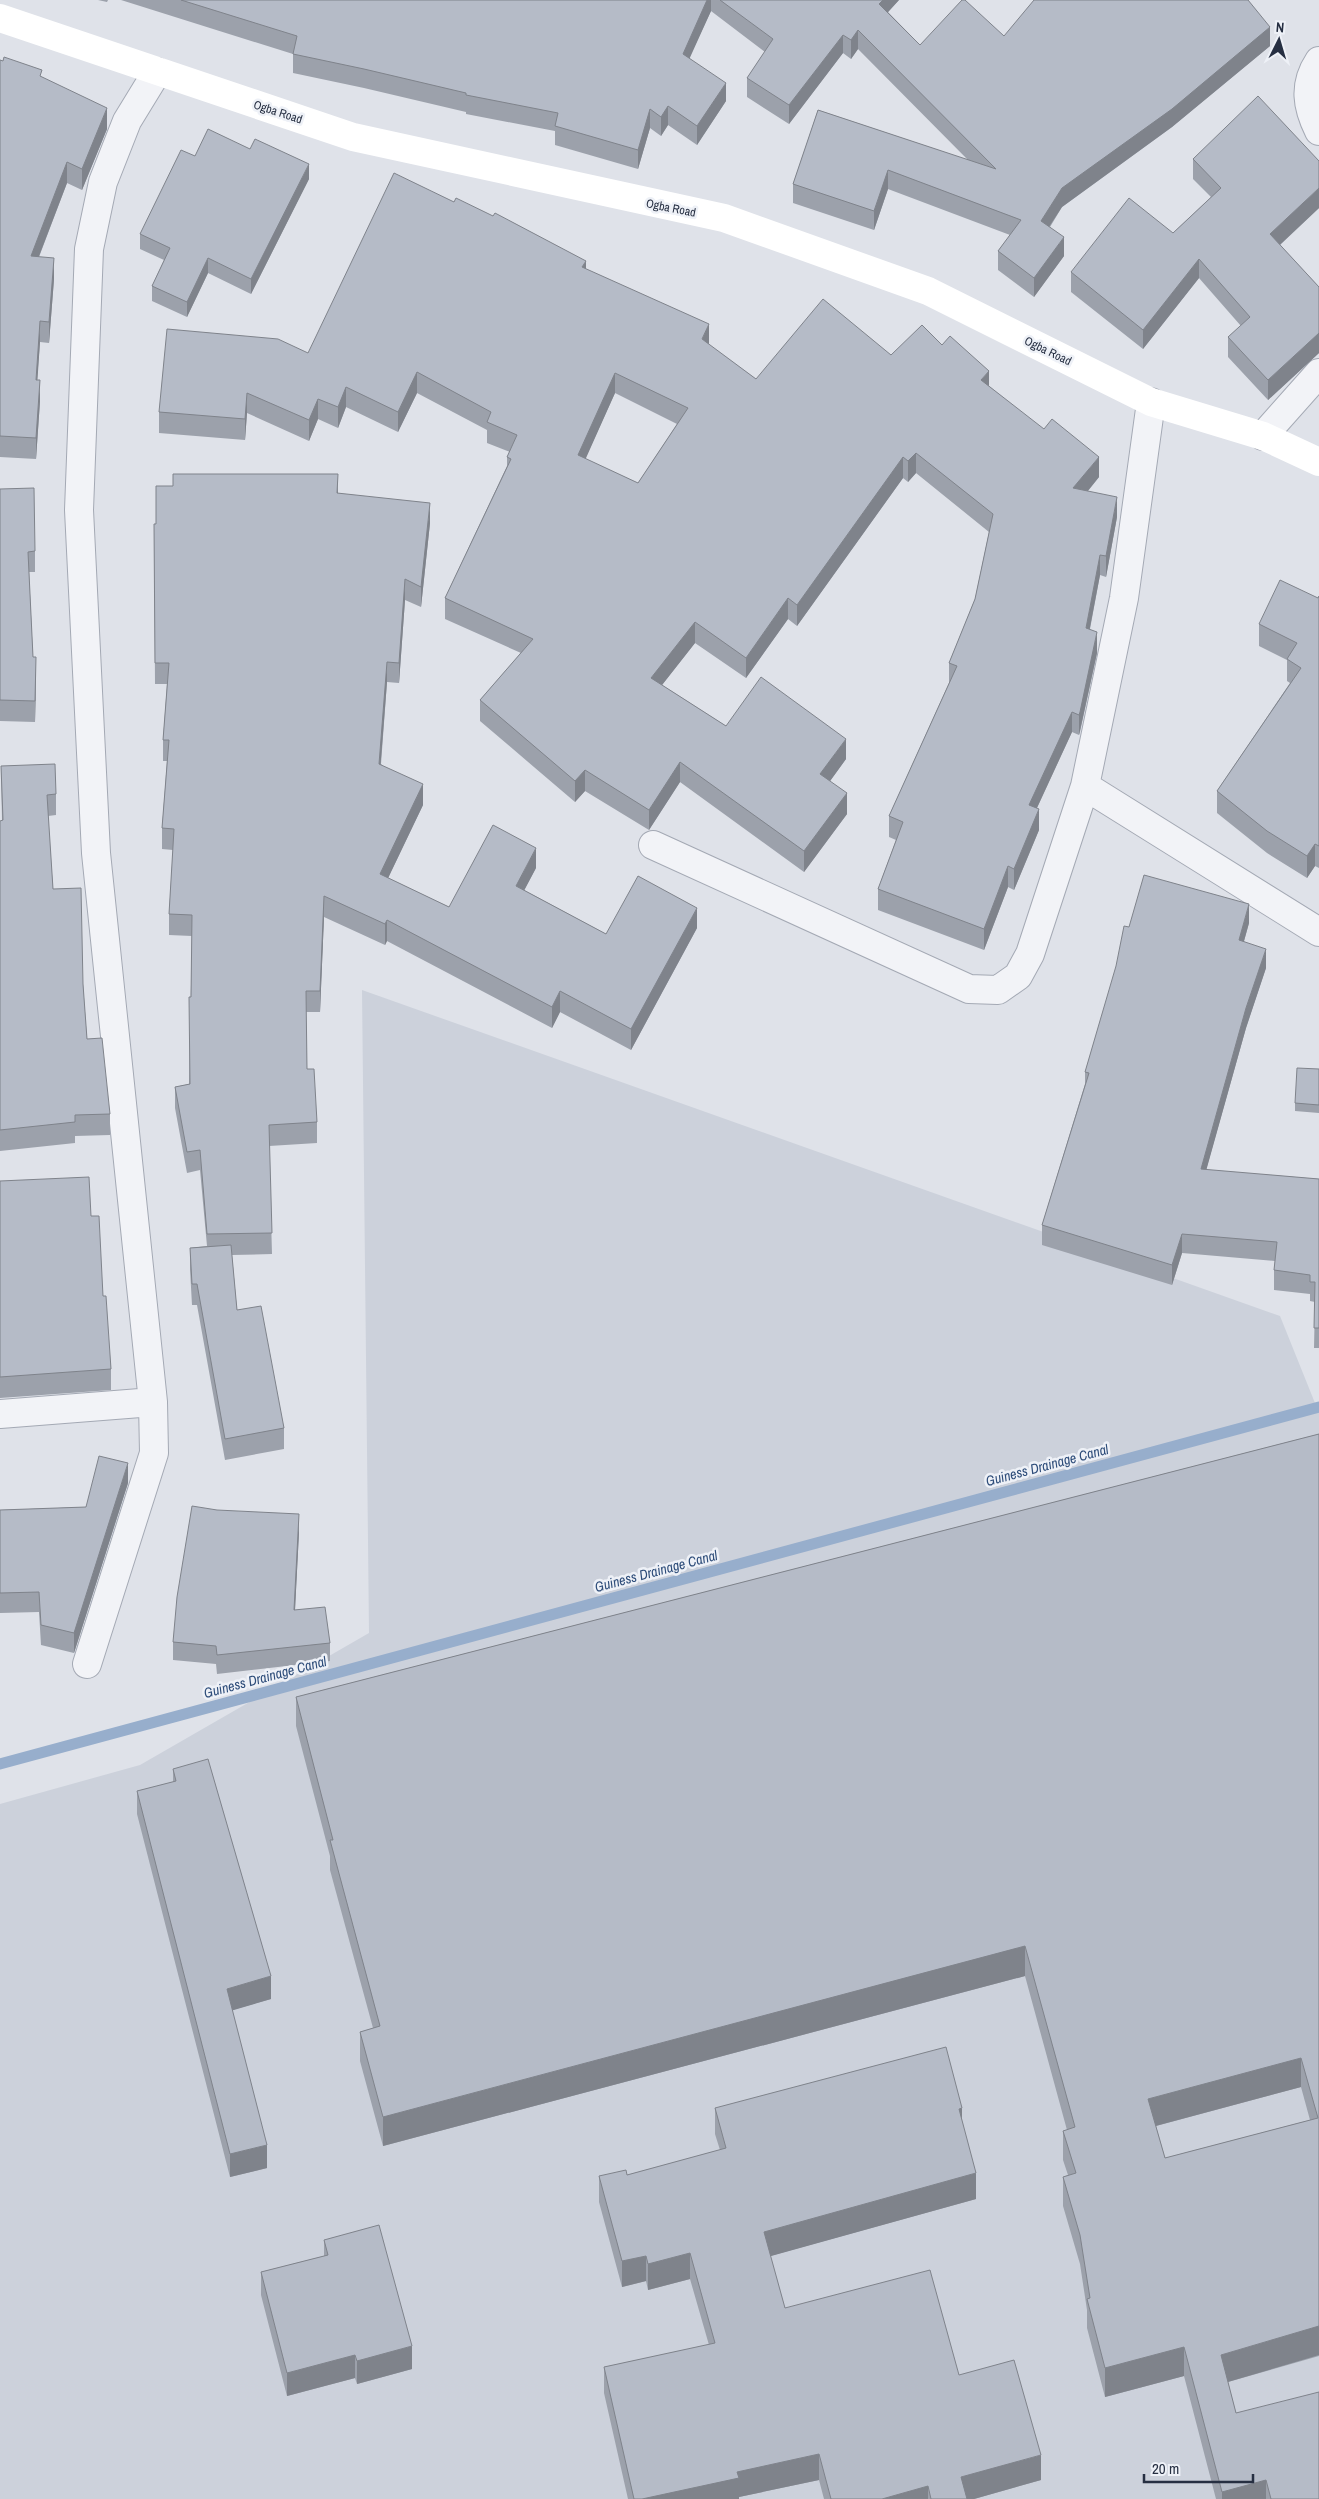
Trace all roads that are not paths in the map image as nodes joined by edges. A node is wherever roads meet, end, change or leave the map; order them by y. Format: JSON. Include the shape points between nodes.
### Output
{"nodes":[{"id":1,"x":0,"y":18,"type":"edge"},
{"id":2,"x":1319,"y":61,"type":"edge"},
{"id":3,"x":157,"y":72,"type":"junction"},
{"id":4,"x":1319,"y":131,"type":"edge"},
{"id":5,"x":1319,"y":373,"type":"edge"},
{"id":6,"x":1150,"y":402,"type":"junction"},
{"id":7,"x":1263,"y":436,"type":"junction"},
{"id":8,"x":1319,"y":462,"type":"edge"},
{"id":9,"x":1085,"y":786,"type":"junction"},
{"id":10,"x":654,"y":845,"type":"dead end"},
{"id":11,"x":1319,"y":932,"type":"edge"},
{"id":12,"x":153,"y":1402,"type":"junction"},
{"id":13,"x":0,"y":1414,"type":"edge"},
{"id":14,"x":87,"y":1664,"type":"dead end"}],
"edges":[{"from":1,"to":3,"type":"main road","name":"Ogba Road"},
{"from":2,"to":4,"type":"street","via":[[1312,72],[1308,93],[1310,111]]},
{"from":3,"to":6,"type":"main road","name":"Ogba Road","via":[[353,137],[724,218],[928,291]]},
{"from":3,"to":12,"type":"street","via":[[127,122],[103,182],[89,249],[79,510],[96,853]]},
{"from":5,"to":7,"type":"street"},
{"from":6,"to":7,"type":"main road","name":"Ogba Road"},
{"from":6,"to":9,"type":"street","via":[[1124,598]]},
{"from":7,"to":8,"type":"main road","name":"Ogba Road"},
{"from":9,"to":10,"type":"street","via":[[1030,954],[1018,976],[998,990],[969,989]]},
{"from":9,"to":11,"type":"street"},
{"from":12,"to":13,"type":"street"},
{"from":12,"to":14,"type":"street","via":[[154,1454]]}]}
